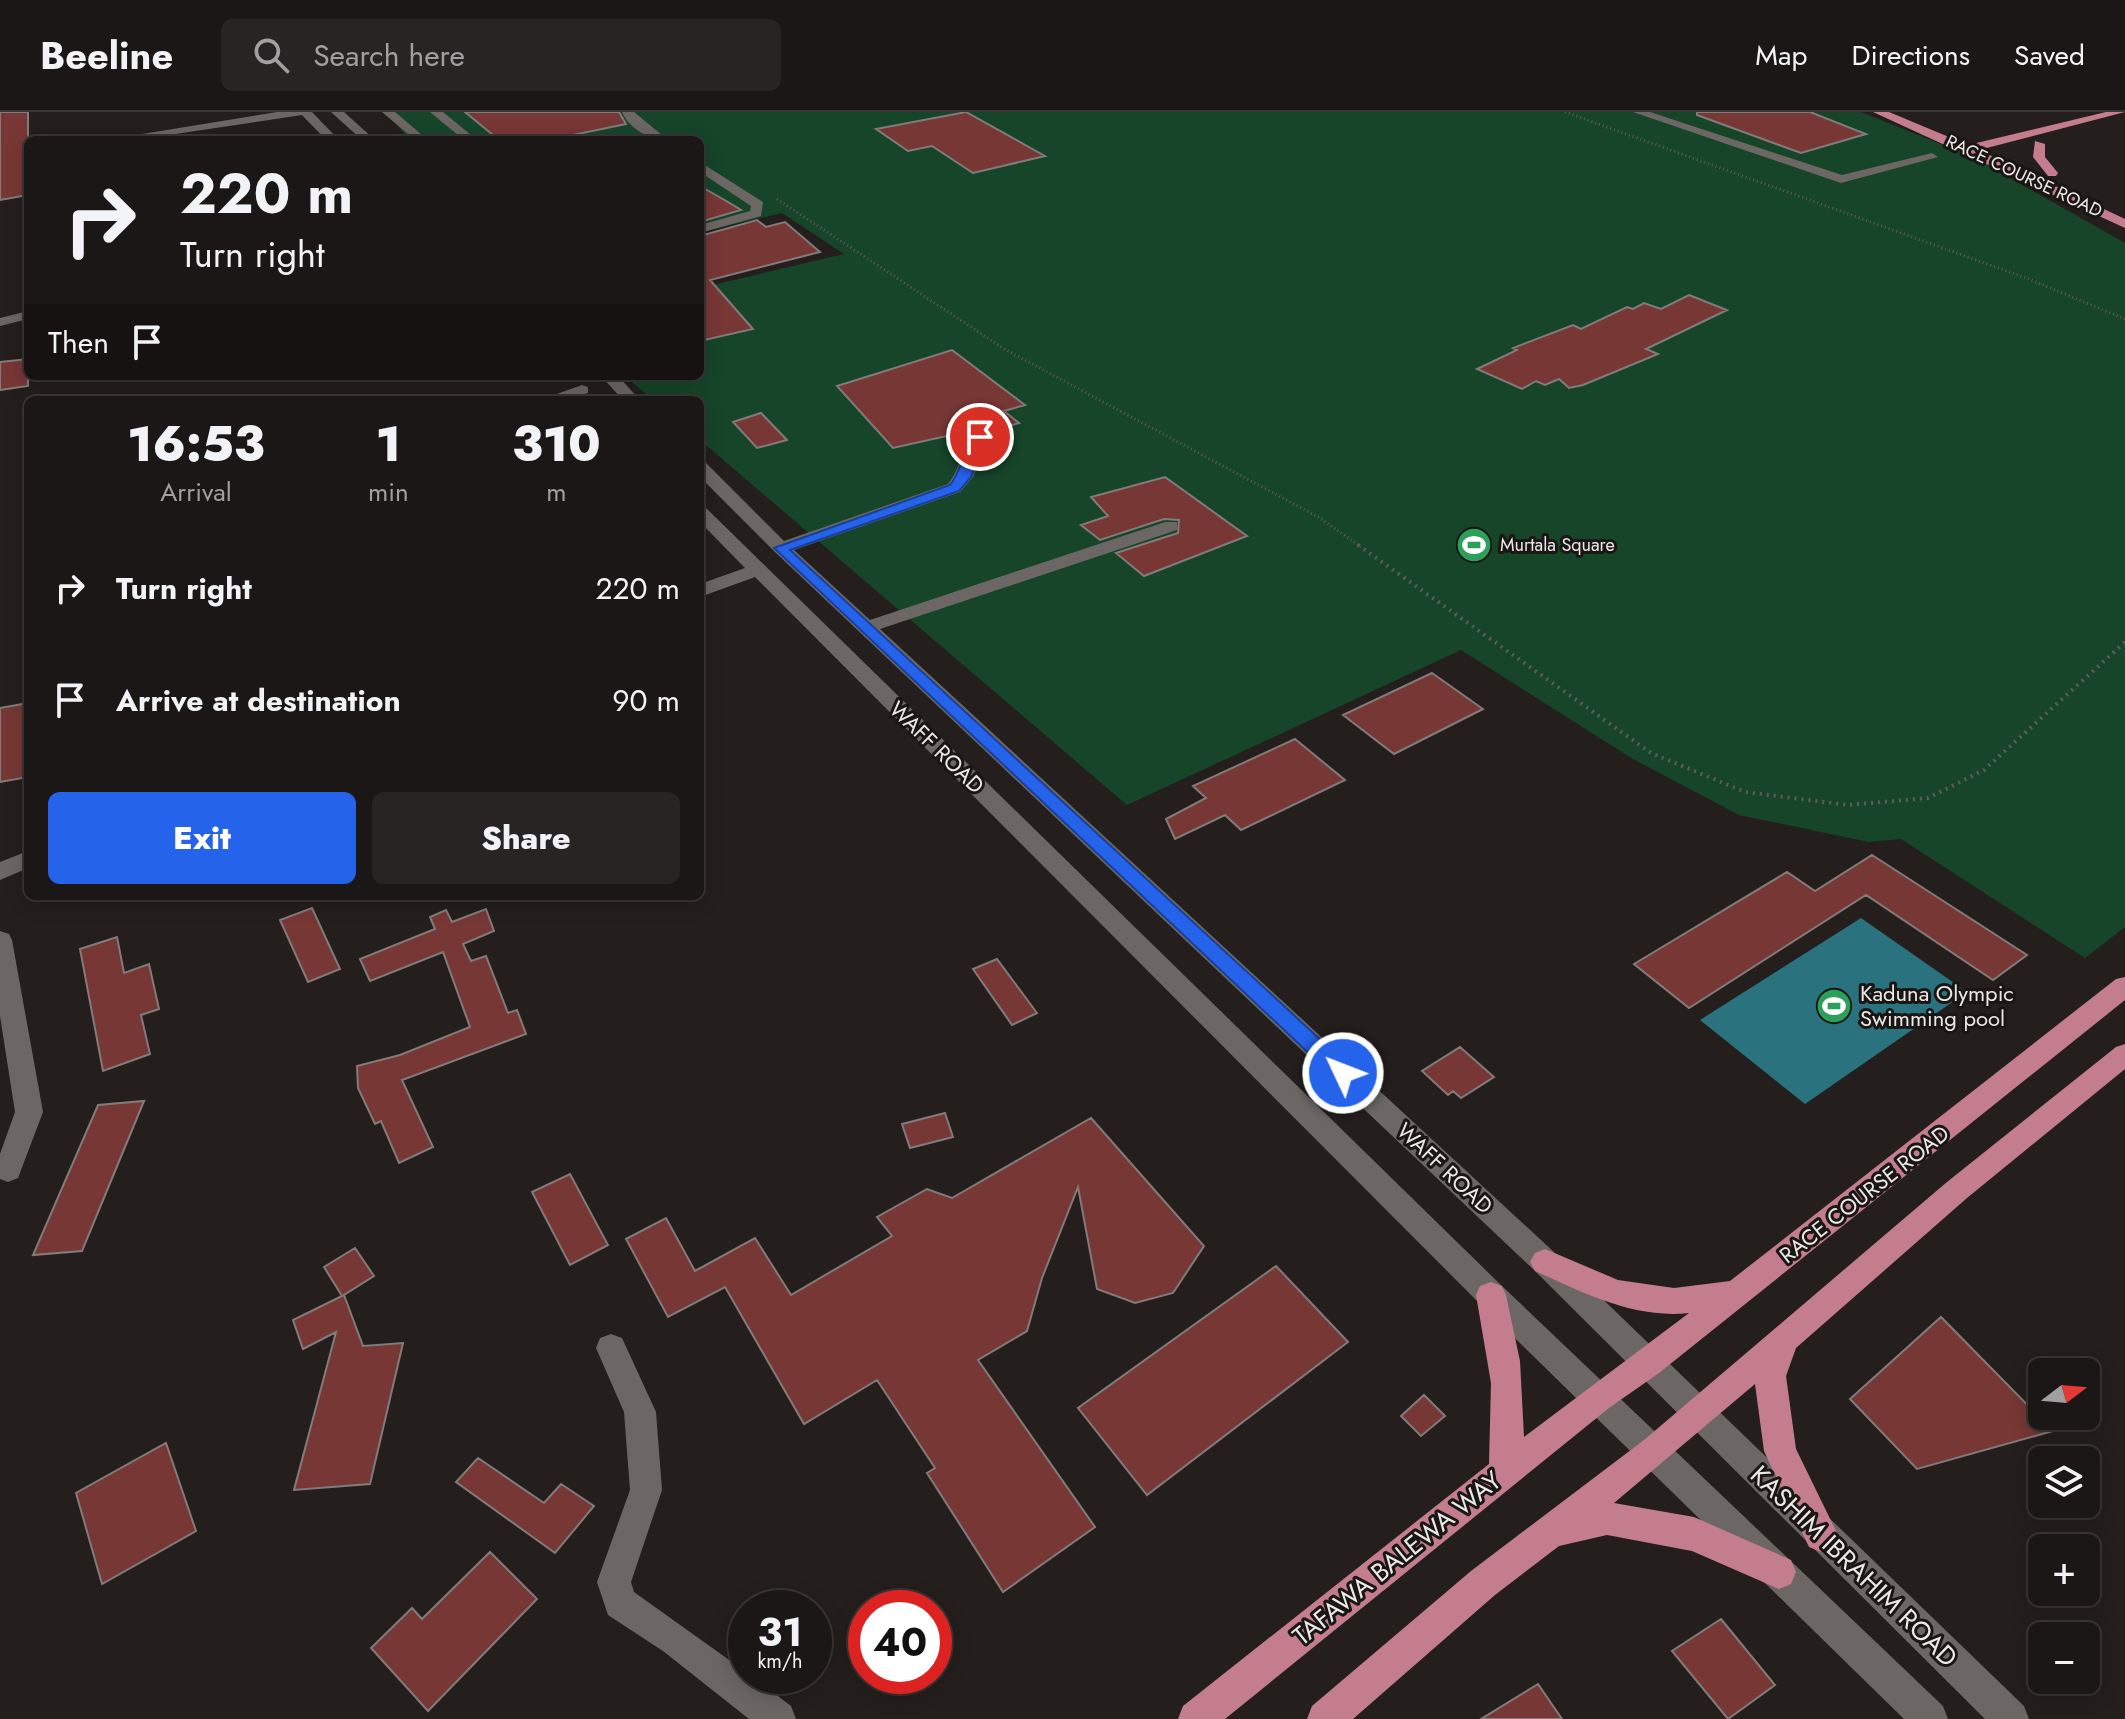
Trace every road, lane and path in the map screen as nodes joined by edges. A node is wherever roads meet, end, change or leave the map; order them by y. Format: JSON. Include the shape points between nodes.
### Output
{"nodes":[{"id":1,"x":302,"y":112,"type":"edge"},
{"id":2,"x":337,"y":112,"type":"edge"},
{"id":3,"x":388,"y":112,"type":"edge"},
{"id":4,"x":436,"y":112,"type":"edge"},
{"id":5,"x":628,"y":112,"type":"edge"},
{"id":6,"x":1565,"y":112,"type":"edge"},
{"id":7,"x":1639,"y":112,"type":"edge"},
{"id":8,"x":1879,"y":112,"type":"edge"},
{"id":9,"x":1904,"y":112,"type":"edge"},
{"id":10,"x":2120,"y":112,"type":"edge"},
{"id":11,"x":2125,"y":123,"type":"edge"},
{"id":12,"x":1942,"y":127,"type":"junction"},
{"id":13,"x":1957,"y":129,"type":"dead end"},
{"id":14,"x":1971,"y":131,"type":"dead end"},
{"id":15,"x":138,"y":136,"type":"edge"},
{"id":16,"x":329,"y":136,"type":"edge"},
{"id":17,"x":364,"y":136,"type":"edge"},
{"id":18,"x":417,"y":136,"type":"edge"},
{"id":19,"x":466,"y":136,"type":"edge"},
{"id":20,"x":656,"y":136,"type":"edge"},
{"id":21,"x":2027,"y":136,"type":"junction"},
{"id":22,"x":2039,"y":144,"type":"junction"},
{"id":23,"x":1968,"y":149,"type":"junction"},
{"id":24,"x":1987,"y":151,"type":"junction"},
{"id":25,"x":2005,"y":152,"type":"junction"},
{"id":26,"x":704,"y":169,"type":"edge"},
{"id":27,"x":2052,"y":173,"type":"junction"},
{"id":28,"x":773,"y":197,"type":"dead end"},
{"id":29,"x":2125,"y":210,"type":"edge"},
{"id":30,"x":2125,"y":224,"type":"edge"},
{"id":31,"x":704,"y":228,"type":"edge"},
{"id":32,"x":24,"y":305,"type":"edge"},
{"id":33,"x":0,"y":311,"type":"edge"},
{"id":34,"x":24,"y":316,"type":"edge"},
{"id":35,"x":2125,"y":319,"type":"edge"},
{"id":36,"x":0,"y":322,"type":"edge"},
{"id":37,"x":573,"y":380,"type":"edge"},
{"id":38,"x":613,"y":380,"type":"edge"},
{"id":39,"x":587,"y":395,"type":"edge"},
{"id":40,"x":628,"y":396,"type":"edge"},
{"id":41,"x":980,"y":437,"type":"dead end"},
{"id":42,"x":704,"y":471,"type":"edge"},
{"id":43,"x":704,"y":516,"type":"edge"},
{"id":44,"x":1171,"y":526,"type":"dead end"},
{"id":45,"x":781,"y":548,"type":"junction"},
{"id":46,"x":756,"y":570,"type":"junction"},
{"id":47,"x":704,"y":590,"type":"edge"},
{"id":48,"x":868,"y":627,"type":"junction"},
{"id":49,"x":2125,"y":642,"type":"edge"},
{"id":50,"x":24,"y":861,"type":"edge"},
{"id":51,"x":0,"y":872,"type":"edge"},
{"id":52,"x":0,"y":940,"type":"edge"},
{"id":53,"x":2125,"y":986,"type":"edge"},
{"id":54,"x":2125,"y":1054,"type":"edge"},
{"id":55,"x":8,"y":1170,"type":"dead end"},
{"id":56,"x":1545,"y":1262,"type":"junction"},
{"id":57,"x":1734,"y":1294,"type":"junction"},
{"id":58,"x":1491,"y":1295,"type":"junction"},
{"id":59,"x":1786,"y":1335,"type":"junction"},
{"id":60,"x":611,"y":1348,"type":"dead end"},
{"id":61,"x":1648,"y":1363,"type":"junction"},
{"id":62,"x":1598,"y":1397,"type":"junction"},
{"id":63,"x":1698,"y":1413,"type":"junction"},
{"id":64,"x":1655,"y":1451,"type":"junction"},
{"id":65,"x":1505,"y":1472,"type":"junction"},
{"id":66,"x":1552,"y":1532,"type":"junction"},
{"id":67,"x":1821,"y":1535,"type":"junction"},
{"id":68,"x":1779,"y":1572,"type":"junction"},
{"id":69,"x":778,"y":1719,"type":"edge"},
{"id":70,"x":1196,"y":1719,"type":"edge"},
{"id":71,"x":1325,"y":1719,"type":"edge"},
{"id":72,"x":1930,"y":1719,"type":"edge"},
{"id":73,"x":2011,"y":1719,"type":"edge"}],
"edges":[{"from":1,"to":15,"type":"street"},
{"from":1,"to":16,"type":"street"},
{"from":2,"to":17,"type":"street"},
{"from":3,"to":18,"type":"street"},
{"from":4,"to":19,"type":"street"},
{"from":5,"to":20,"type":"street"},
{"from":6,"to":35,"type":"path","via":[[2029,279]]},
{"from":7,"to":23,"type":"street","via":[[1841,179]]},
{"from":8,"to":23,"type":"main road","name":"RACE COURSE ROAD"},
{"from":9,"to":12,"type":"main road","name":"RACE COURSE ROAD"},
{"from":10,"to":21,"type":"main road"},
{"from":11,"to":22,"type":"main road"},
{"from":12,"to":13,"type":"main road"},
{"from":12,"to":24,"type":"main road","name":"RACE COURSE ROAD"},
{"from":14,"to":21,"type":"main road"},
{"from":21,"to":24,"type":"main road"},
{"from":22,"to":25,"type":"main road"},
{"from":22,"to":27,"type":"main road","via":[[2039,157]]},
{"from":23,"to":24,"type":"main road","name":"RACE COURSE ROAD"},
{"from":24,"to":25,"type":"main road","name":"RACE COURSE ROAD"},
{"from":24,"to":30,"type":"main road","name":"RACE COURSE ROAD"},
{"from":25,"to":27,"type":"main road","name":"RACE COURSE ROAD"},
{"from":26,"to":31,"type":"street","via":[[758,205],[756,213],[744,219]]},
{"from":27,"to":29,"type":"main road","name":"RACE COURSE ROAD"},
{"from":28,"to":49,"type":"path","via":[[1006,350],[1320,518],[1651,753],[1745,792],[1848,805],[1928,798],[1984,770]]},
{"from":32,"to":33,"type":"street"},
{"from":34,"to":36,"type":"street"},
{"from":37,"to":39,"type":"street"},
{"from":38,"to":40,"type":"street"},
{"from":41,"to":45,"type":"street","via":[[954,488]]},
{"from":42,"to":45,"type":"street","name":"WAFF ROAD"},
{"from":43,"to":46,"type":"street","name":"WAFF ROAD"},
{"from":44,"to":48,"type":"street"},
{"from":45,"to":48,"type":"street","name":"WAFF ROAD"},
{"from":46,"to":47,"type":"street"},
{"from":46,"to":58,"type":"street","name":"WAFF ROAD"},
{"from":48,"to":56,"type":"street","name":"WAFF ROAD"},
{"from":50,"to":51,"type":"street"},
{"from":52,"to":55,"type":"street","via":[[29,1112]]},
{"from":53,"to":57,"type":"main road","name":"RACE COURSE ROAD"},
{"from":54,"to":59,"type":"main road"},
{"from":56,"to":57,"type":"main road","via":[[1616,1293],[1674,1301]]},
{"from":56,"to":61,"type":"street","name":"WAFF ROAD"},
{"from":57,"to":61,"type":"main road","name":"RACE COURSE ROAD"},
{"from":58,"to":62,"type":"street","name":"WAFF ROAD"},
{"from":58,"to":65,"type":"main road","via":[[1503,1343],[1511,1418]]},
{"from":59,"to":63,"type":"main road"},
{"from":59,"to":67,"type":"main road","via":[[1770,1376],[1780,1451]]},
{"from":60,"to":69,"type":"street","via":[[640,1412],[646,1490],[614,1582],[620,1603]]},
{"from":61,"to":62,"type":"main road","name":"RACE COURSE ROAD"},
{"from":61,"to":63,"type":"street","name":"WAFF ROAD"},
{"from":62,"to":64,"type":"street","name":"WAFF ROAD"},
{"from":62,"to":65,"type":"main road","name":"TAFAWA BALEWA WAY"},
{"from":63,"to":64,"type":"main road"},
{"from":63,"to":67,"type":"street","name":"KASHIM IBRAHIM ROAD"},
{"from":64,"to":66,"type":"main road"},
{"from":64,"to":68,"type":"street"},
{"from":65,"to":70,"type":"main road","name":"TAFAWA BALEWA WAY"},
{"from":66,"to":68,"type":"main road","via":[[1607,1518],[1694,1534]]},
{"from":66,"to":71,"type":"main road","via":[[1483,1583]]},
{"from":67,"to":73,"type":"street","name":"KASHIM IBRAHIM ROAD"},
{"from":68,"to":72,"type":"street"}]}
